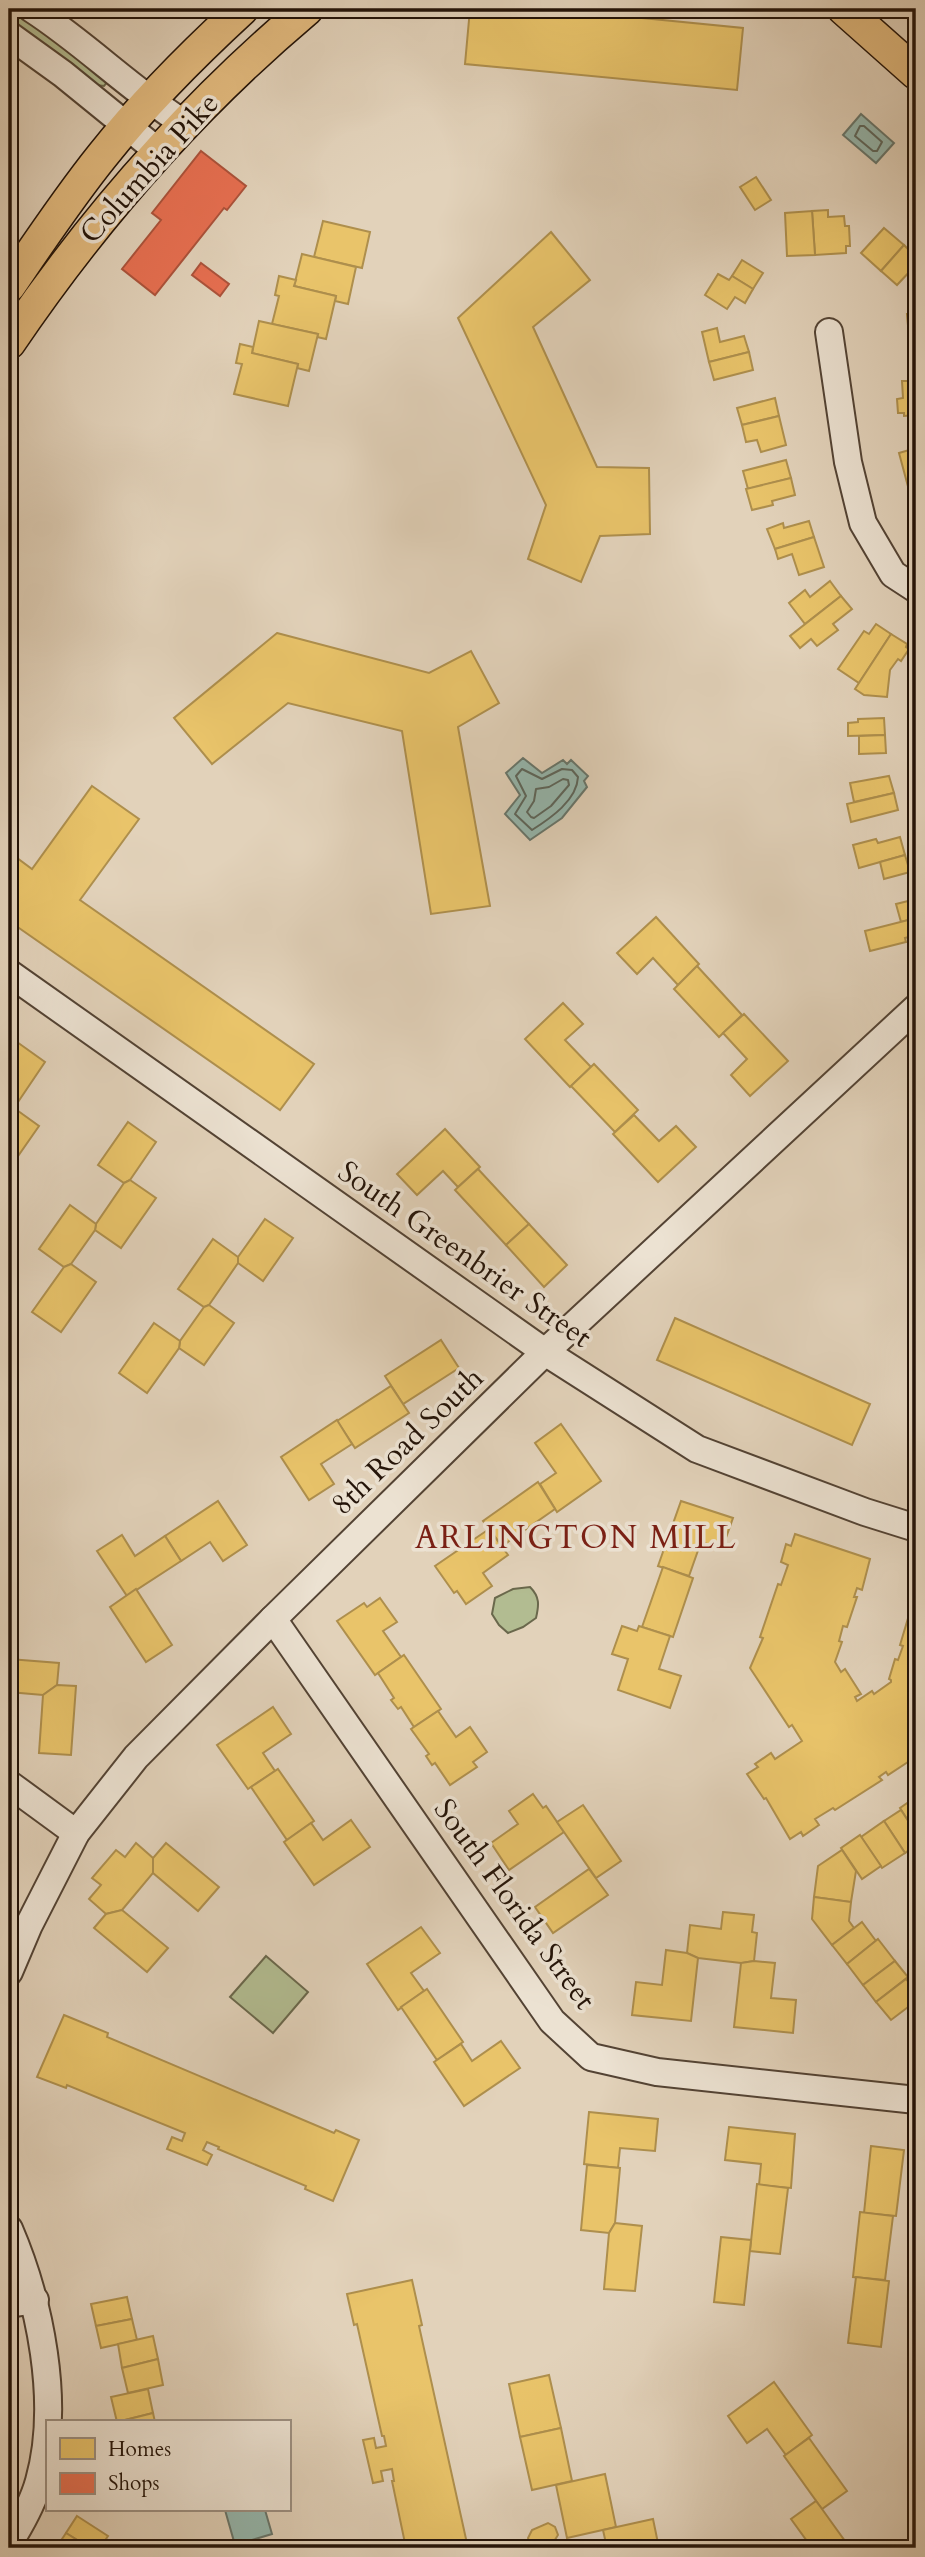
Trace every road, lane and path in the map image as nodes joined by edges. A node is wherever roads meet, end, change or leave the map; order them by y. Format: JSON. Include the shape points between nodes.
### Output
{"nodes":[{"id":1,"x":32,"y":9,"type":"edge"},
{"id":2,"x":242,"y":9,"type":"edge"},
{"id":3,"x":307,"y":9,"type":"edge"},
{"id":4,"x":844,"y":9,"type":"edge"},
{"id":5,"x":9,"y":35,"type":"edge"},
{"id":6,"x":916,"y":73,"type":"edge"},
{"id":7,"x":149,"y":101,"type":"junction"},
{"id":8,"x":185,"y":124,"type":"junction"},
{"id":9,"x":127,"y":126,"type":"junction"},
{"id":10,"x":159,"y":152,"type":"junction"},
{"id":11,"x":9,"y":286,"type":"edge"},
{"id":12,"x":829,"y":332,"type":"dead end"},
{"id":13,"x":9,"y":343,"type":"edge"},
{"id":14,"x":916,"y":589,"type":"edge"},
{"id":15,"x":9,"y":973,"type":"edge"},
{"id":16,"x":916,"y":1008,"type":"edge"},
{"id":17,"x":545,"y":1352,"type":"junction"},
{"id":18,"x":916,"y":1528,"type":"edge"},
{"id":19,"x":273,"y":1619,"type":"junction"},
{"id":20,"x":9,"y":1784,"type":"edge"},
{"id":21,"x":76,"y":1833,"type":"junction"},
{"id":22,"x":9,"y":1972,"type":"edge"},
{"id":23,"x":916,"y":2100,"type":"edge"},
{"id":24,"x":9,"y":2229,"type":"edge"},
{"id":25,"x":35,"y":2301,"type":"junction"},
{"id":26,"x":9,"y":2304,"type":"edge"},
{"id":27,"x":9,"y":2543,"type":"edge"}],
"edges":[{"from":1,"to":7,"type":"street"},
{"from":2,"to":7,"type":"main road","name":"Columbia Pike"},
{"from":3,"to":8,"type":"main road","name":"Columbia Pike"},
{"from":4,"to":6,"type":"main road"},
{"from":5,"to":9,"type":"street"},
{"from":7,"to":8,"type":"street"},
{"from":7,"to":9,"type":"main road","name":"Columbia Pike"},
{"from":8,"to":10,"type":"main road","name":"Columbia Pike"},
{"from":9,"to":10,"type":"street"},
{"from":9,"to":11,"type":"main road","name":"Columbia Pike"},
{"from":10,"to":13,"type":"main road","name":"Columbia Pike","via":[[100,219]]},
{"from":12,"to":14,"type":"street","via":[[848,462],[863,523],[893,574]]},
{"from":15,"to":17,"type":"street","name":"South Greenbrier Street"},
{"from":16,"to":17,"type":"street","name":"8th Road South"},
{"from":17,"to":18,"type":"street","name":"South Greenbrier Street","via":[[697,1449]]},
{"from":17,"to":19,"type":"street","name":"8th Road South"},
{"from":19,"to":21,"type":"street","name":"8th Road South","via":[[136,1757]]},
{"from":19,"to":23,"type":"street","name":"South Florida Street","via":[[552,2021],[591,2057],[657,2072]]},
{"from":20,"to":21,"type":"street"},
{"from":21,"to":22,"type":"street","name":"8th Road South"},
{"from":24,"to":25,"type":"street"},
{"from":25,"to":26,"type":"street"},
{"from":25,"to":27,"type":"street","via":[[46,2367],[46,2442],[39,2481]]}]}
